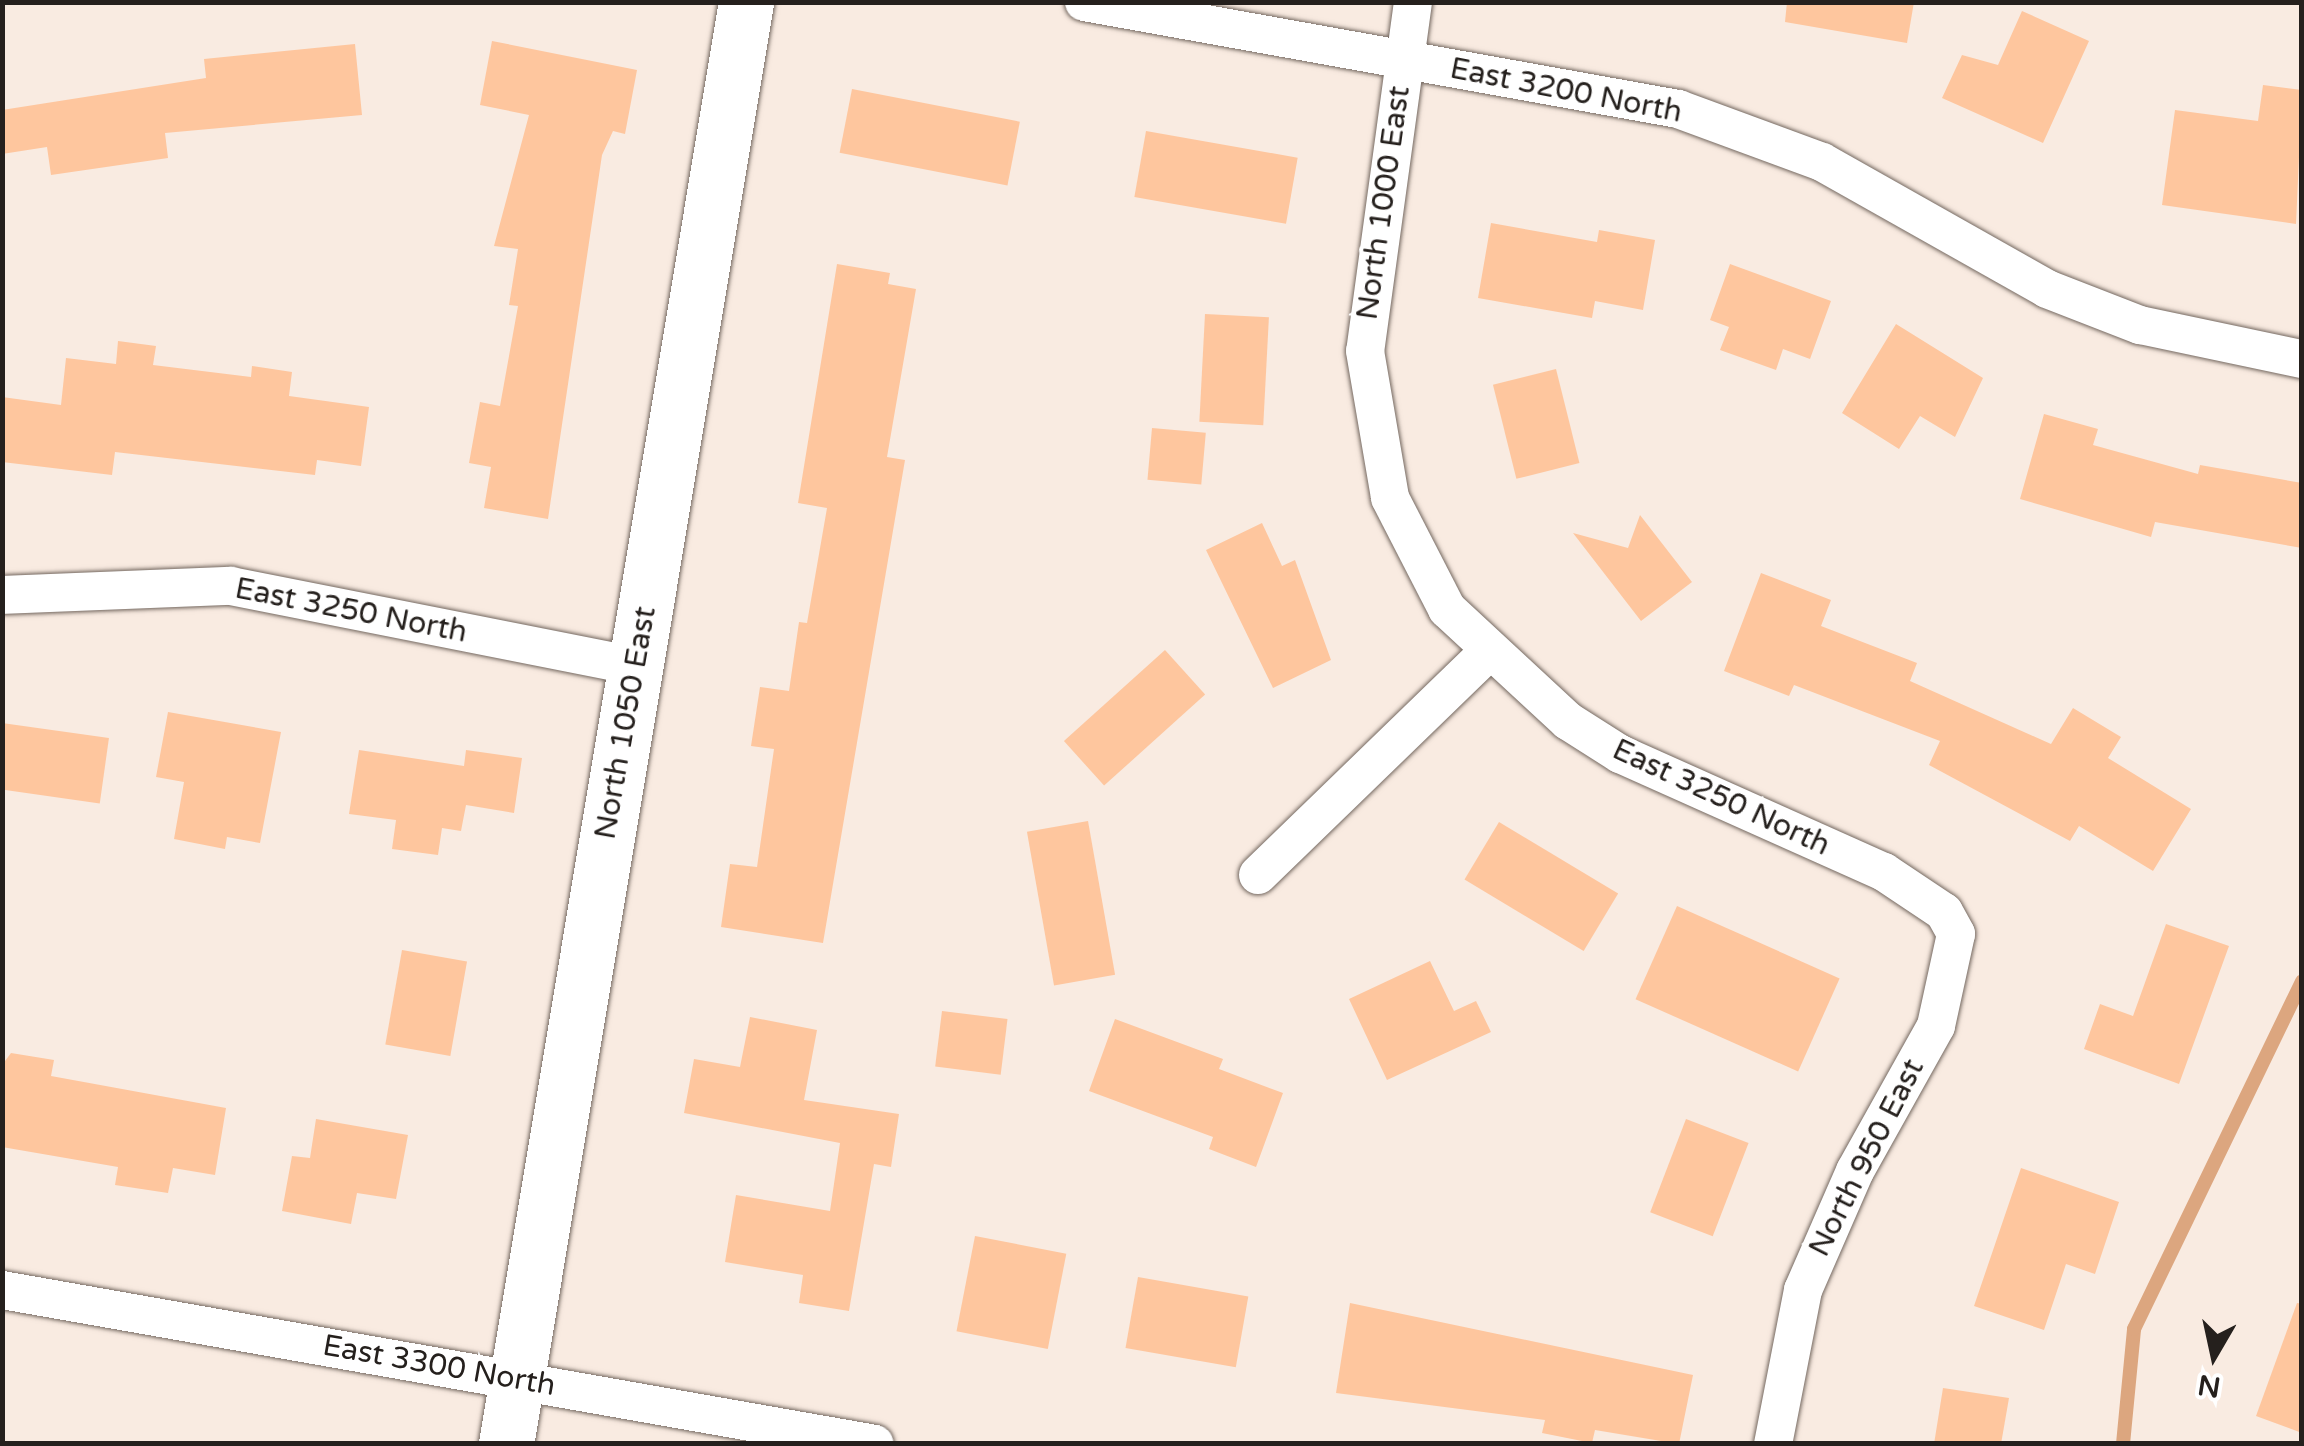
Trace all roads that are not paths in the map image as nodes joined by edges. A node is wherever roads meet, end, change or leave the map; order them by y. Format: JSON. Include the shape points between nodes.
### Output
{"nodes":[{"id":1,"x":746,"y":2,"type":"edge"},
{"id":2,"x":1084,"y":2,"type":"edge"},
{"id":3,"x":1413,"y":2,"type":"edge"},
{"id":4,"x":1404,"y":60,"type":"junction"},
{"id":5,"x":2302,"y":359,"type":"edge"},
{"id":6,"x":2,"y":596,"type":"edge"},
{"id":7,"x":1488,"y":654,"type":"junction"},
{"id":8,"x":636,"y":666,"type":"junction"},
{"id":9,"x":1258,"y":875,"type":"dead end"},
{"id":10,"x":1956,"y":934,"type":"joint"},
{"id":11,"x":2,"y":1290,"type":"edge"},
{"id":12,"x":515,"y":1380,"type":"junction"},
{"id":13,"x":506,"y":1444,"type":"edge"},
{"id":14,"x":875,"y":1444,"type":"edge"},
{"id":15,"x":1773,"y":1444,"type":"edge"}],
"edges":[{"from":1,"to":8,"type":"street","name":"North 1050 East"},
{"from":2,"to":4,"type":"street","name":"East 3200 North"},
{"from":3,"to":4,"type":"street","name":"North 1000 East"},
{"from":4,"to":5,"type":"street","name":"East 3200 North","via":[[1678,109],[1822,162],[2047,289],[2140,325]]},
{"from":4,"to":7,"type":"street","name":"North 1000 East","via":[[1368,286],[1370,424],[1419,557],[1447,609]]},
{"from":6,"to":8,"type":"street","name":"East 3250 North","via":[[231,586]]},
{"from":7,"to":9,"type":"street"},
{"from":7,"to":10,"type":"street","name":"East 3250 North","via":[[1620,754],[1884,872],[1944,912]]},
{"from":8,"to":12,"type":"street","name":"North 1050 East"},
{"from":10,"to":15,"type":"street","name":"North 950 East","via":[[1936,1026],[1854,1170],[1803,1290]]},
{"from":11,"to":12,"type":"street","name":"East 3300 North"},
{"from":12,"to":13,"type":"street","name":"North 1050 East"},
{"from":12,"to":14,"type":"street","name":"East 3300 North"}]}
